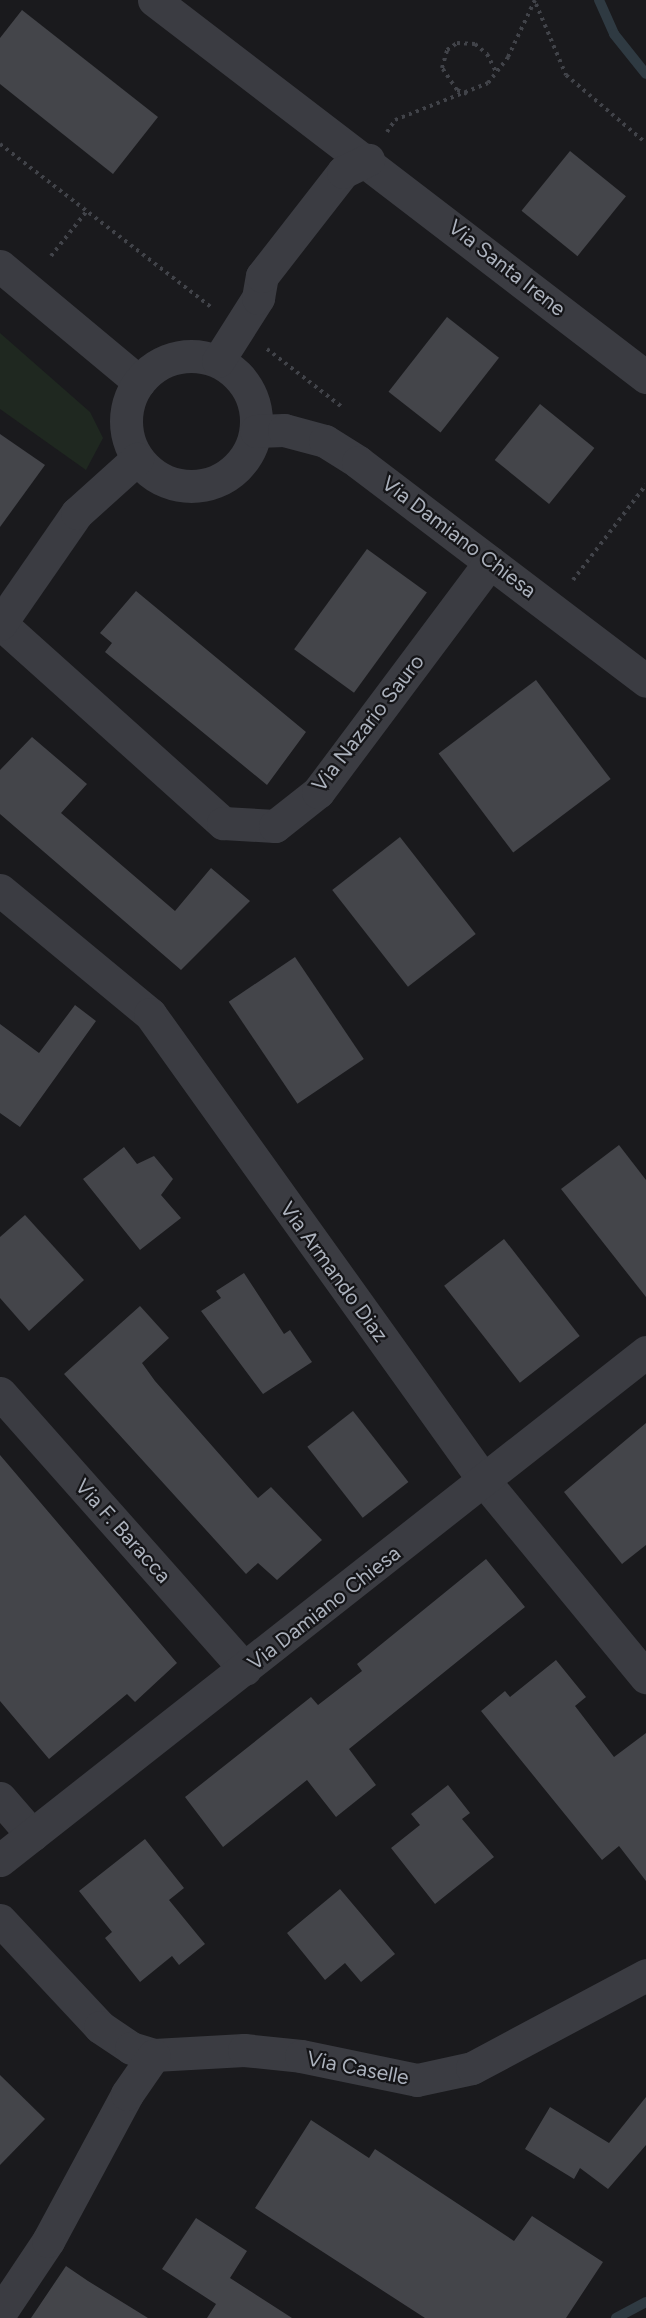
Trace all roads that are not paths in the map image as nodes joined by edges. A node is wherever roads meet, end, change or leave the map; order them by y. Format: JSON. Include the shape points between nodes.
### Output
{"nodes":[{"id":1,"x":154,"y":0,"type":"edge"},
{"id":2,"x":368,"y":160,"type":"junction"},
{"id":3,"x":0,"y":266,"type":"edge"},
{"id":4,"x":218,"y":362,"type":"junction"},
{"id":5,"x":646,"y":377,"type":"edge"},
{"id":6,"x":139,"y":382,"type":"junction"},
{"id":7,"x":256,"y":431,"type":"junction"},
{"id":8,"x":137,"y":459,"type":"junction"},
{"id":9,"x":490,"y":562,"type":"junction"},
{"id":10,"x":0,"y":624,"type":"edge"},
{"id":11,"x":646,"y":681,"type":"edge"},
{"id":12,"x":0,"y":890,"type":"edge"},
{"id":13,"x":646,"y":1352,"type":"edge"},
{"id":14,"x":0,"y":1393,"type":"edge"},
{"id":15,"x":485,"y":1482,"type":"junction"},
{"id":16,"x":245,"y":1669,"type":"junction"},
{"id":17,"x":646,"y":1677,"type":"edge"},
{"id":18,"x":0,"y":1798,"type":"edge"},
{"id":19,"x":32,"y":1835,"type":"junction"},
{"id":20,"x":0,"y":1860,"type":"edge"},
{"id":21,"x":0,"y":1920,"type":"edge"},
{"id":22,"x":646,"y":1975,"type":"edge"},
{"id":23,"x":154,"y":2055,"type":"junction"},
{"id":24,"x":0,"y":2313,"type":"edge"}],
"edges":[{"from":1,"to":2,"type":"street","name":"Via Santa Irene"},
{"from":2,"to":4,"type":"street","via":[[343,172],[262,276],[258,298]]},
{"from":2,"to":5,"type":"street","name":"Via Santa Irene"},
{"from":3,"to":6,"type":"street"},
{"from":4,"to":6,"type":"street","via":[[175,358]]},
{"from":4,"to":7,"type":"street","via":[[244,383],[256,415]]},
{"from":6,"to":8,"type":"street","via":[[126,420]]},
{"from":7,"to":8,"type":"street","via":[[235,470],[194,487],[173,485]]},
{"from":7,"to":9,"type":"street","name":"Via Damiano Chiesa","via":[[284,430],[325,441]]},
{"from":8,"to":10,"type":"street","name":"Via Nazario Sauro","via":[[77,513]]},
{"from":9,"to":10,"type":"street","name":"Via Nazario Sauro","via":[[318,792],[275,826],[223,823]]},
{"from":9,"to":11,"type":"street","name":"Via Damiano Chiesa"},
{"from":12,"to":15,"type":"street","name":"Via Armando Diaz","via":[[150,1014]]},
{"from":13,"to":15,"type":"street","name":"Via Damiano Chiesa"},
{"from":14,"to":16,"type":"street","name":"Via F. Baracca"},
{"from":15,"to":16,"type":"street","name":"Via Damiano Chiesa"},
{"from":15,"to":17,"type":"street","name":"Via Armando Diaz"},
{"from":16,"to":19,"type":"street","name":"Via Damiano Chiesa"},
{"from":18,"to":19,"type":"street"},
{"from":19,"to":20,"type":"street","name":"Via Damiano Chiesa"},
{"from":21,"to":23,"type":"street","name":"Via Caselle","via":[[100,2028],[131,2048]]},
{"from":22,"to":23,"type":"street","name":"Via Caselle","via":[[472,2068],[417,2080],[244,2050]]},
{"from":23,"to":24,"type":"street","via":[[48,2241]]}]}
